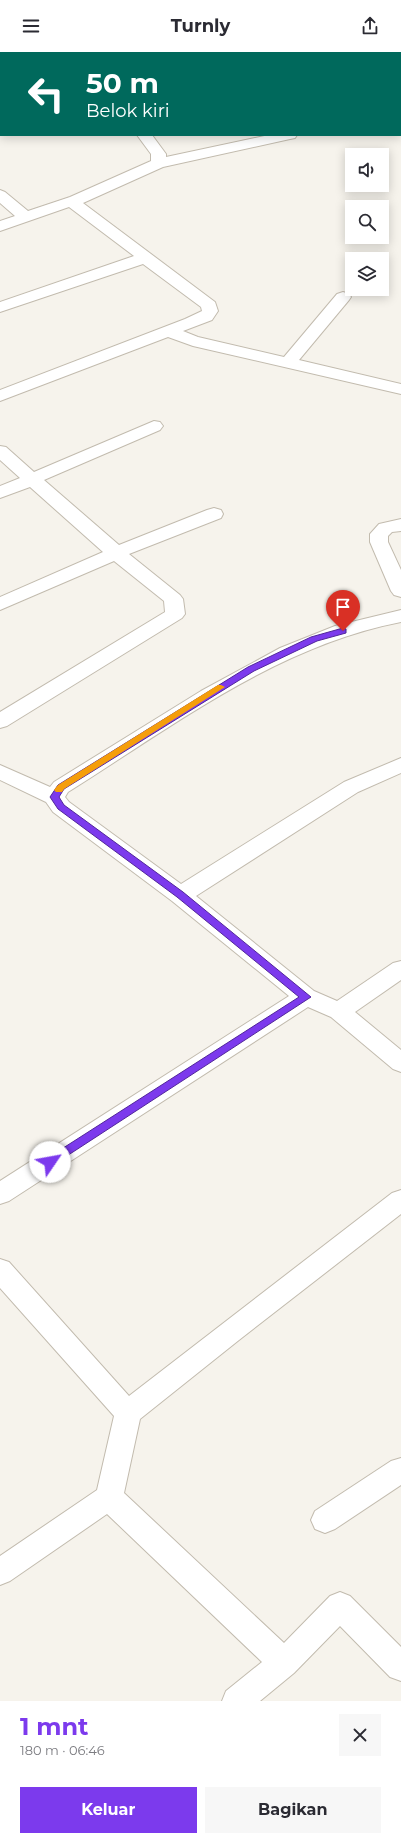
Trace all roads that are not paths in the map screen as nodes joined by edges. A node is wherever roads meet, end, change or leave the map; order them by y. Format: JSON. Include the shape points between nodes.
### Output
{"nodes":[{"id":1,"x":145,"y":136,"type":"edge"},
{"id":2,"x":285,"y":136,"type":"edge"},
{"id":3,"x":158,"y":163,"type":"junction"},
{"id":4,"x":0,"y":195,"type":"edge"},
{"id":5,"x":75,"y":200,"type":"junction"},
{"id":6,"x":26,"y":217,"type":"junction"},
{"id":7,"x":0,"y":226,"type":"edge"},
{"id":8,"x":144,"y":258,"type":"junction"},
{"id":9,"x":343,"y":297,"type":"dead end"},
{"id":10,"x":0,"y":307,"type":"edge"},
{"id":11,"x":168,"y":331,"type":"junction"},
{"id":12,"x":289,"y":362,"type":"junction"},
{"id":13,"x":401,"y":389,"type":"edge"},
{"id":14,"x":0,"y":396,"type":"edge"},
{"id":15,"x":154,"y":426,"type":"dead end"},
{"id":16,"x":0,"y":451,"type":"edge"},
{"id":17,"x":32,"y":480,"type":"junction"},
{"id":18,"x":0,"y":493,"type":"edge"},
{"id":19,"x":214,"y":514,"type":"dead end"},
{"id":20,"x":401,"y":525,"type":"edge"},
{"id":21,"x":116,"y":553,"type":"junction"},
{"id":22,"x":401,"y":591,"type":"edge"},
{"id":23,"x":0,"y":604,"type":"edge"},
{"id":24,"x":401,"y":616,"type":"edge"},
{"id":25,"x":0,"y":721,"type":"edge"},
{"id":26,"x":401,"y":765,"type":"edge"},
{"id":27,"x":0,"y":772,"type":"edge"},
{"id":28,"x":54,"y":797,"type":"junction"},
{"id":29,"x":180,"y":895,"type":"junction"},
{"id":30,"x":401,"y":969,"type":"edge"},
{"id":31,"x":306,"y":997,"type":"junction"},
{"id":32,"x":339,"y":1011,"type":"junction"},
{"id":33,"x":401,"y":1063,"type":"edge"},
{"id":34,"x":0,"y":1194,"type":"edge"},
{"id":35,"x":401,"y":1200,"type":"edge"},
{"id":36,"x":0,"y":1270,"type":"edge"},
{"id":37,"x":128,"y":1413,"type":"junction"},
{"id":38,"x":401,"y":1470,"type":"edge"},
{"id":39,"x":109,"y":1497,"type":"junction"},
{"id":40,"x":325,"y":1520,"type":"dead end"},
{"id":41,"x":0,"y":1572,"type":"edge"},
{"id":42,"x":284,"y":1663,"type":"junction"},
{"id":43,"x":401,"y":1667,"type":"edge"},
{"id":44,"x":237,"y":1701,"type":"edge"}],
"edges":[{"from":1,"to":3,"type":"street","via":[[158,154]]},
{"from":2,"to":3,"type":"street"},
{"from":3,"to":5,"type":"street"},
{"from":4,"to":6,"type":"street"},
{"from":5,"to":6,"type":"street"},
{"from":5,"to":8,"type":"street","via":[[75,205]]},
{"from":6,"to":7,"type":"street"},
{"from":8,"to":10,"type":"street"},
{"from":8,"to":11,"type":"street","via":[[209,305],[210,311],[206,316]]},
{"from":9,"to":12,"type":"street"},
{"from":11,"to":12,"type":"street","via":[[193,341]]},
{"from":11,"to":14,"type":"street"},
{"from":12,"to":13,"type":"street"},
{"from":15,"to":17,"type":"street"},
{"from":16,"to":17,"type":"street"},
{"from":17,"to":18,"type":"street"},
{"from":17,"to":21,"type":"street"},
{"from":19,"to":21,"type":"street"},
{"from":20,"to":22,"type":"street","via":[[386,528],[379,534],[379,542]]},
{"from":21,"to":23,"type":"street"},
{"from":21,"to":25,"type":"street","via":[[173,599],[175,614]]},
{"from":24,"to":28,"type":"street","via":[[314,639],[251,669],[61,787]]},
{"from":26,"to":29,"type":"street","via":[[345,791]]},
{"from":27,"to":28,"type":"street"},
{"from":28,"to":29,"type":"street","via":[[61,807]]},
{"from":29,"to":31,"type":"street"},
{"from":30,"to":32,"type":"street"},
{"from":31,"to":32,"type":"street"},
{"from":31,"to":34,"type":"street"},
{"from":32,"to":33,"type":"street"},
{"from":35,"to":37,"type":"street","via":[[297,1282],[196,1356]]},
{"from":36,"to":37,"type":"street"},
{"from":37,"to":39,"type":"street"},
{"from":38,"to":40,"type":"street"},
{"from":39,"to":41,"type":"street"},
{"from":39,"to":42,"type":"street"},
{"from":42,"to":43,"type":"street","via":[[340,1606]]},
{"from":42,"to":44,"type":"street"}]}
